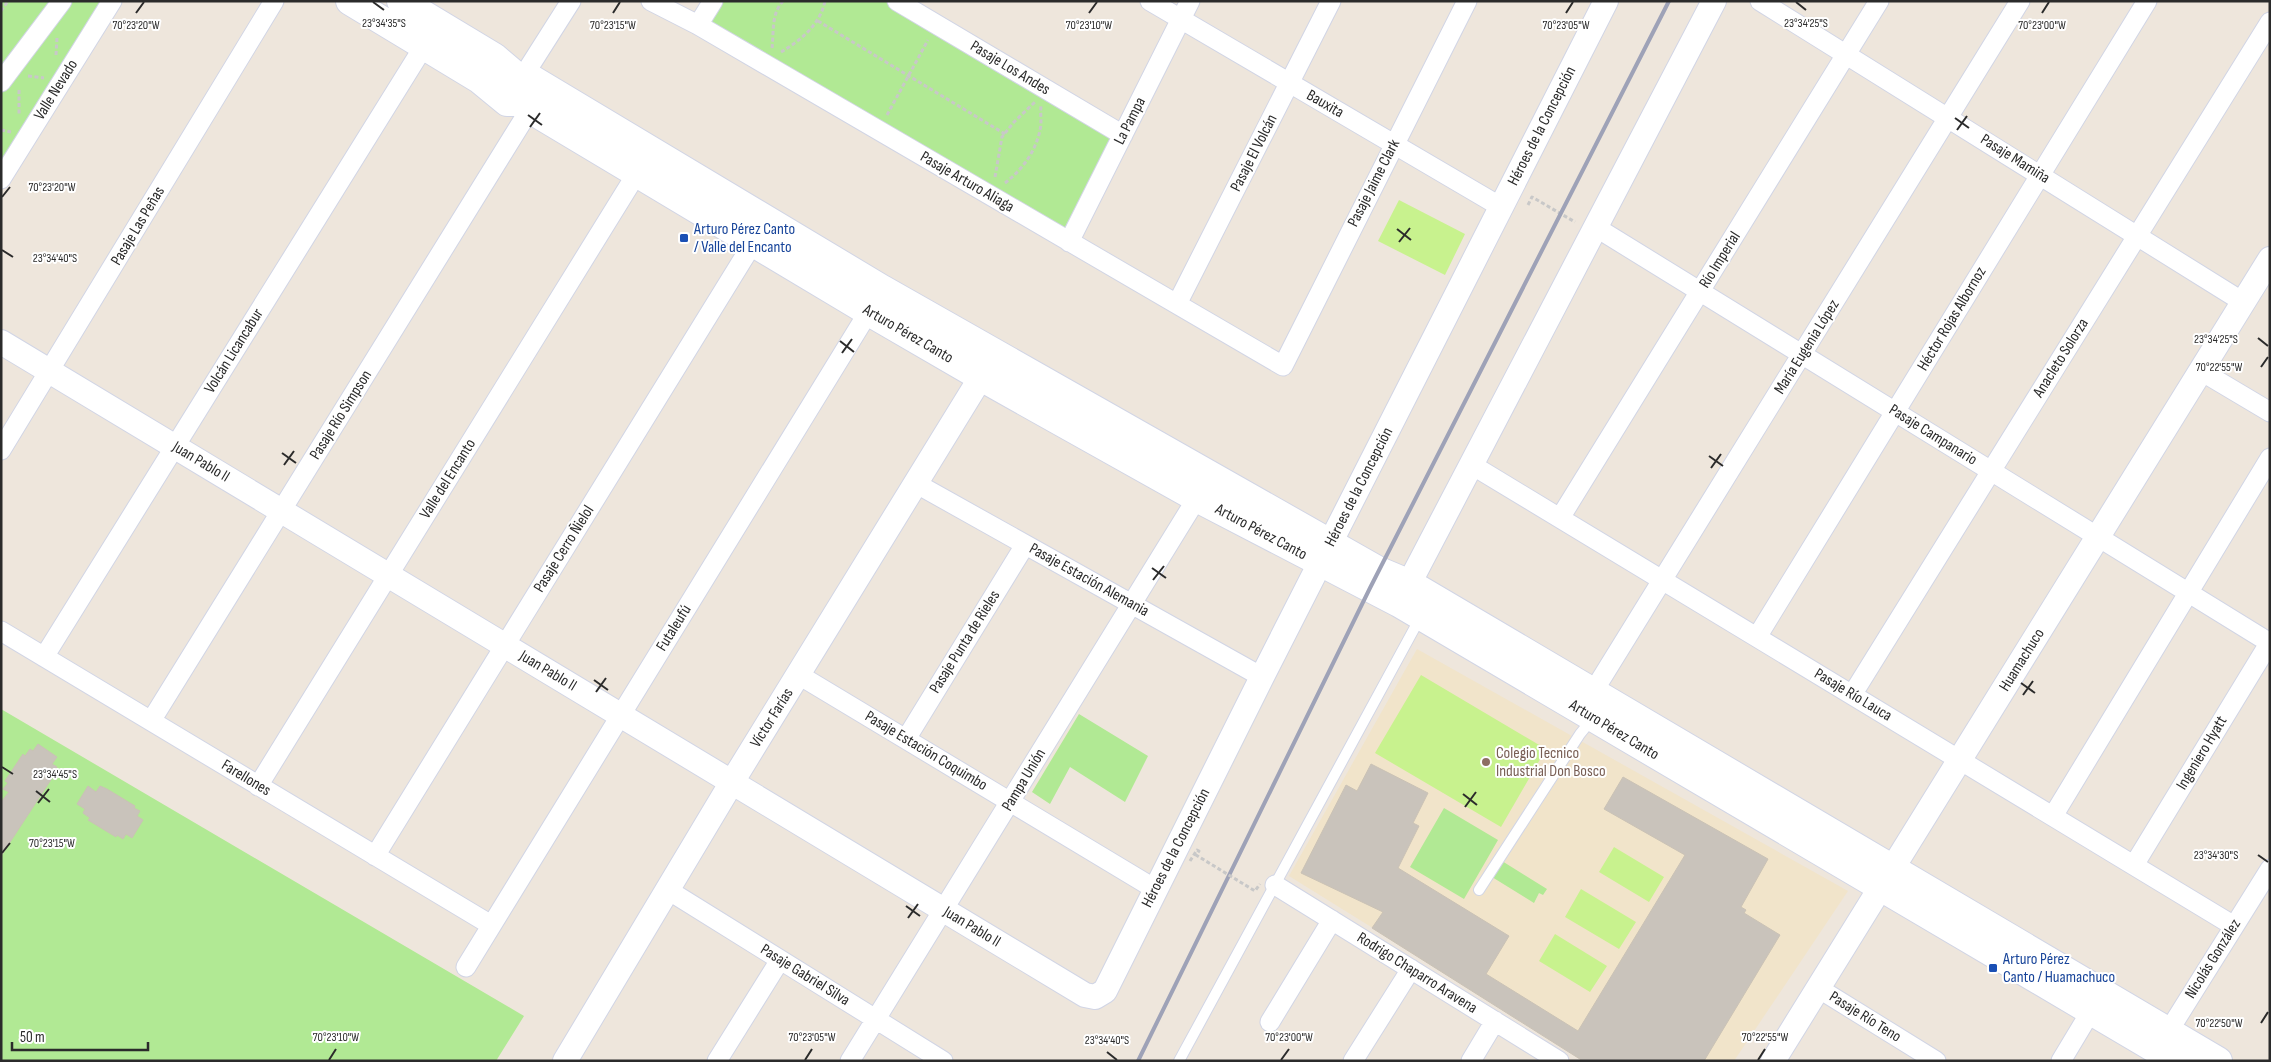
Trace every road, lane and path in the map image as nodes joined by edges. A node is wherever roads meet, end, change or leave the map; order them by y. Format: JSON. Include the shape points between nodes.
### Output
{"nodes":[{"id":1,"x":8,"y":1,"type":"edge"},
{"id":2,"x":62,"y":1,"type":"edge"},
{"id":3,"x":112,"y":1,"type":"edge"},
{"id":4,"x":274,"y":1,"type":"edge"},
{"id":5,"x":350,"y":1,"type":"edge"},
{"id":6,"x":401,"y":1,"type":"edge"},
{"id":7,"x":571,"y":1,"type":"edge"},
{"id":8,"x":651,"y":1,"type":"edge"},
{"id":9,"x":712,"y":1,"type":"edge"},
{"id":10,"x":783,"y":1,"type":"edge"},
{"id":11,"x":825,"y":1,"type":"edge"},
{"id":12,"x":897,"y":1,"type":"edge"},
{"id":13,"x":1150,"y":1,"type":"edge"},
{"id":14,"x":1190,"y":1,"type":"edge"},
{"id":15,"x":1331,"y":1,"type":"edge"},
{"id":16,"x":1467,"y":1,"type":"edge"},
{"id":17,"x":1606,"y":1,"type":"edge"},
{"id":18,"x":1714,"y":1,"type":"edge"},
{"id":19,"x":1760,"y":1,"type":"edge"},
{"id":20,"x":1879,"y":1,"type":"edge"},
{"id":21,"x":2020,"y":1,"type":"edge"},
{"id":22,"x":2147,"y":1,"type":"edge"},
{"id":23,"x":1,"y":11,"type":"edge"},
{"id":24,"x":1181,"y":19,"type":"junction"},
{"id":25,"x":818,"y":21,"type":"junction"},
{"id":26,"x":2270,"y":22,"type":"edge"},
{"id":27,"x":698,"y":26,"type":"junction"},
{"id":28,"x":58,"y":32,"type":"dead end"},
{"id":29,"x":929,"y":38,"type":"dead end"},
{"id":30,"x":424,"y":46,"type":"junction"},
{"id":31,"x":771,"y":52,"type":"dead end"},
{"id":32,"x":777,"y":54,"type":"dead end"},
{"id":33,"x":1846,"y":55,"type":"junction"},
{"id":34,"x":56,"y":60,"type":"dead end"},
{"id":35,"x":908,"y":77,"type":"junction"},
{"id":36,"x":45,"y":78,"type":"dead end"},
{"id":37,"x":13,"y":81,"type":"edge"},
{"id":38,"x":1289,"y":83,"type":"junction"},
{"id":39,"x":519,"y":97,"type":"junction"},
{"id":40,"x":1036,"y":101,"type":"dead end"},
{"id":41,"x":1042,"y":102,"type":"dead end"},
{"id":42,"x":1948,"y":118,"type":"junction"},
{"id":43,"x":882,"y":123,"type":"dead end"},
{"id":44,"x":19,"y":124,"type":"dead end"},
{"id":45,"x":1,"y":130,"type":"edge"},
{"id":46,"x":19,"y":133,"type":"dead end"},
{"id":47,"x":1005,"y":134,"type":"junction"},
{"id":48,"x":1123,"y":135,"type":"junction"},
{"id":49,"x":1394,"y":144,"type":"junction"},
{"id":50,"x":637,"y":173,"type":"junction"},
{"id":51,"x":2040,"y":175,"type":"junction"},
{"id":52,"x":1,"y":179,"type":"edge"},
{"id":53,"x":995,"y":180,"type":"dead end"},
{"id":54,"x":1003,"y":184,"type":"dead end"},
{"id":55,"x":1501,"y":207,"type":"junction"},
{"id":56,"x":1524,"y":211,"type":"dead end"},
{"id":57,"x":1596,"y":228,"type":"junction"},
{"id":58,"x":2137,"y":236,"type":"junction"},
{"id":59,"x":1069,"y":242,"type":"junction"},
{"id":60,"x":753,"y":243,"type":"junction"},
{"id":61,"x":2270,"y":259,"type":"edge"},
{"id":62,"x":882,"y":289,"type":"junction"},
{"id":63,"x":1700,"y":292,"type":"junction"},
{"id":64,"x":2244,"y":302,"type":"junction"},
{"id":65,"x":1177,"y":304,"type":"junction"},
{"id":66,"x":869,"y":312,"type":"junction"},
{"id":67,"x":1,"y":342,"type":"edge"},
{"id":68,"x":1802,"y":355,"type":"junction"},
{"id":69,"x":1283,"y":366,"type":"joint"},
{"id":70,"x":2201,"y":370,"type":"junction"},
{"id":71,"x":50,"y":371,"type":"junction"},
{"id":72,"x":981,"y":377,"type":"junction"},
{"id":73,"x":1895,"y":412,"type":"junction"},
{"id":74,"x":2270,"y":412,"type":"edge"},
{"id":75,"x":175,"y":446,"type":"junction"},
{"id":76,"x":1,"y":450,"type":"edge"},
{"id":77,"x":2270,"y":458,"type":"edge"},
{"id":78,"x":1472,"y":465,"type":"junction"},
{"id":79,"x":1991,"y":471,"type":"junction"},
{"id":80,"x":916,"y":484,"type":"junction"},
{"id":81,"x":1197,"y":498,"type":"junction"},
{"id":82,"x":282,"y":511,"type":"junction"},
{"id":83,"x":1560,"y":518,"type":"junction"},
{"id":84,"x":2098,"y":537,"type":"junction"},
{"id":85,"x":1025,"y":545,"type":"junction"},
{"id":86,"x":1326,"y":553,"type":"junction"},
{"id":87,"x":389,"y":575,"type":"junction"},
{"id":88,"x":1664,"y":581,"type":"junction"},
{"id":89,"x":2187,"y":592,"type":"junction"},
{"id":90,"x":1419,"y":602,"type":"junction"},
{"id":91,"x":1132,"y":604,"type":"junction"},
{"id":92,"x":1,"y":631,"type":"edge"},
{"id":93,"x":1757,"y":637,"type":"junction"},
{"id":94,"x":2270,"y":643,"type":"edge"},
{"id":95,"x":505,"y":645,"type":"junction"},
{"id":96,"x":44,"y":657,"type":"junction"},
{"id":97,"x":799,"y":675,"type":"junction"},
{"id":98,"x":1262,"y":676,"type":"junction"},
{"id":99,"x":1852,"y":695,"type":"junction"},
{"id":100,"x":1593,"y":705,"type":"junction"},
{"id":101,"x":621,"y":715,"type":"junction"},
{"id":102,"x":152,"y":721,"type":"junction"},
{"id":103,"x":906,"y":739,"type":"junction"},
{"id":104,"x":1960,"y":760,"type":"junction"},
{"id":105,"x":732,"y":782,"type":"junction"},
{"id":106,"x":258,"y":786,"type":"junction"},
{"id":107,"x":1010,"y":802,"type":"junction"},
{"id":108,"x":2052,"y":816,"type":"junction"},
{"id":109,"x":375,"y":856,"type":"junction"},
{"id":110,"x":1190,"y":861,"type":"dead end"},
{"id":111,"x":2134,"y":865,"type":"junction"},
{"id":112,"x":1887,"y":878,"type":"junction"},
{"id":113,"x":2266,"y":881,"type":"edge"},
{"id":114,"x":1267,"y":884,"type":"junction"},
{"id":115,"x":1155,"y":889,"type":"junction"},
{"id":116,"x":668,"y":890,"type":"junction"},
{"id":117,"x":1479,"y":890,"type":"dead end"},
{"id":118,"x":944,"y":910,"type":"junction"},
{"id":119,"x":1332,"y":920,"type":"junction"},
{"id":120,"x":491,"y":926,"type":"junction"},
{"id":121,"x":2234,"y":926,"type":"junction"},
{"id":122,"x":780,"y":960,"type":"junction"},
{"id":123,"x":466,"y":967,"type":"dead end"},
{"id":124,"x":1411,"y":970,"type":"junction"},
{"id":125,"x":1818,"y":988,"type":"junction"},
{"id":126,"x":1095,"y":997,"type":"joint"},
{"id":127,"x":2091,"y":1011,"type":"junction"},
{"id":128,"x":876,"y":1019,"type":"junction"},
{"id":129,"x":1495,"y":1021,"type":"junction"},
{"id":130,"x":1270,"y":1022,"type":"dead end"},
{"id":131,"x":2167,"y":1047,"type":"edge"},
{"id":132,"x":565,"y":1061,"type":"edge"},
{"id":133,"x":717,"y":1061,"type":"edge"},
{"id":134,"x":850,"y":1061,"type":"edge"},
{"id":135,"x":943,"y":1061,"type":"edge"},
{"id":136,"x":1179,"y":1061,"type":"edge"},
{"id":137,"x":1353,"y":1061,"type":"edge"},
{"id":138,"x":1471,"y":1061,"type":"edge"},
{"id":139,"x":1559,"y":1061,"type":"edge"},
{"id":140,"x":1773,"y":1061,"type":"edge"},
{"id":141,"x":1936,"y":1061,"type":"edge"},
{"id":142,"x":2061,"y":1061,"type":"edge"},
{"id":143,"x":2218,"y":1061,"type":"edge"}],
"edges":[{"from":1,"to":23,"type":"path"},
{"from":2,"to":37,"type":"street"},
{"from":3,"to":52,"type":"street","name":"Valle Nevado"},
{"from":4,"to":71,"type":"street","name":"Pasaje Las Peñas"},
{"from":5,"to":30,"type":"main road","name":"Arturo Pérez Canto"},
{"from":6,"to":39,"type":"main road","name":"Arturo Pérez Canto","via":[[494,57]]},
{"from":7,"to":39,"type":"street","name":"Pasaje Río Simpson"},
{"from":8,"to":27,"type":"street","name":"Pasaje Arturo Aliaga"},
{"from":9,"to":27,"type":"street"},
{"from":10,"to":31,"type":"path","via":[[774,21]]},
{"from":11,"to":25,"type":"path"},
{"from":12,"to":48,"type":"street","name":"Pasaje Los Andes"},
{"from":13,"to":24,"type":"street","name":"Bauxita"},
{"from":14,"to":24,"type":"street","name":"La Pampa"},
{"from":15,"to":38,"type":"street","name":"Pasaje El Volcán"},
{"from":16,"to":49,"type":"street","name":"Pasaje Jaime Clark"},
{"from":17,"to":55,"type":"street","name":"Héroes de la Concepción"},
{"from":18,"to":57,"type":"street"},
{"from":19,"to":33,"type":"street","name":"Pasaje Mamiña"},
{"from":20,"to":33,"type":"street","name":"Río Imperial"},
{"from":21,"to":42,"type":"street","name":"María Eugenia López"},
{"from":22,"to":51,"type":"street","name":"Héctor Rojas Albornoz"},
{"from":24,"to":38,"type":"street","name":"Bauxita"},
{"from":24,"to":48,"type":"street","name":"La Pampa"},
{"from":25,"to":32,"type":"path","via":[[806,34]]},
{"from":25,"to":35,"type":"path"},
{"from":26,"to":58,"type":"street","name":"Anacleto Solorza"},
{"from":27,"to":59,"type":"street","name":"Pasaje Arturo Aliaga"},
{"from":28,"to":34,"type":"path"},
{"from":29,"to":35,"type":"path"},
{"from":30,"to":39,"type":"main road","name":"Arturo Pérez Canto","via":[[479,79]]},
{"from":30,"to":75,"type":"street","name":"Volcán Licancabur"},
{"from":33,"to":42,"type":"street","name":"Pasaje Mamiña"},
{"from":33,"to":63,"type":"street","name":"Río Imperial"},
{"from":35,"to":43,"type":"path"},
{"from":35,"to":47,"type":"path"},
{"from":36,"to":37,"type":"path"},
{"from":37,"to":44,"type":"path"},
{"from":38,"to":49,"type":"street","name":"Bauxita"},
{"from":38,"to":65,"type":"street","name":"Pasaje El Volcán"},
{"from":39,"to":50,"type":"main road","name":"Arturo Pérez Canto"},
{"from":39,"to":62,"type":"main road","name":"Arturo Pérez Canto","via":[[530,78]]},
{"from":39,"to":82,"type":"street","name":"Pasaje Río Simpson"},
{"from":40,"to":47,"type":"path"},
{"from":41,"to":54,"type":"path","via":[[1040,130],[1034,145],[1021,168]]},
{"from":42,"to":51,"type":"street","name":"Pasaje Mamiña"},
{"from":42,"to":68,"type":"street","name":"María Eugenia López"},
{"from":45,"to":46,"type":"path"},
{"from":47,"to":53,"type":"path"},
{"from":48,"to":59,"type":"street","name":"La Pampa"},
{"from":49,"to":55,"type":"street","name":"Bauxita"},
{"from":49,"to":69,"type":"street","name":"Pasaje Jaime Clark"},
{"from":50,"to":60,"type":"main road","name":"Arturo Pérez Canto"},
{"from":50,"to":87,"type":"street","name":"Valle del Encanto"},
{"from":51,"to":58,"type":"street","name":"Pasaje Mamiña"},
{"from":51,"to":73,"type":"street","name":"Héctor Rojas Albornoz"},
{"from":55,"to":86,"type":"street","name":"Héroes de la Concepción"},
{"from":56,"to":57,"type":"path","via":[[1532,197],[1578,224],[1581,217],[1586,220],[1583,226]]},
{"from":57,"to":63,"type":"street","name":"Pasaje Campanario"},
{"from":57,"to":78,"type":"street"},
{"from":58,"to":64,"type":"street","name":"Pasaje Mamiña"},
{"from":58,"to":79,"type":"street","name":"Anacleto Solorza"},
{"from":59,"to":65,"type":"street","name":"Pasaje Arturo Aliaga"},
{"from":60,"to":66,"type":"main road","name":"Arturo Pérez Canto"},
{"from":60,"to":95,"type":"street","name":"Pasaje Cerro Ñielol"},
{"from":61,"to":64,"type":"street","name":"Huamachuco"},
{"from":62,"to":66,"type":"street","name":"Futaleufú"},
{"from":62,"to":86,"type":"main road","name":"Arturo Pérez Canto"},
{"from":63,"to":68,"type":"street","name":"Pasaje Campanario"},
{"from":63,"to":83,"type":"street","name":"Río Imperial"},
{"from":64,"to":70,"type":"street","name":"Huamachuco"},
{"from":65,"to":69,"type":"street","name":"Pasaje Arturo Aliaga"},
{"from":66,"to":72,"type":"main road","name":"Arturo Pérez Canto"},
{"from":66,"to":101,"type":"street","name":"Futaleufú"},
{"from":67,"to":71,"type":"street","name":"Juan Pablo II"},
{"from":68,"to":73,"type":"street","name":"Pasaje Campanario"},
{"from":68,"to":88,"type":"street","name":"María Eugenia López"},
{"from":70,"to":74,"type":"street"},
{"from":70,"to":84,"type":"street","name":"Huamachuco"},
{"from":71,"to":75,"type":"street","name":"Juan Pablo II"},
{"from":71,"to":76,"type":"street","name":"Pasaje Las Peñas"},
{"from":72,"to":80,"type":"street","name":"Víctor Farías"},
{"from":72,"to":81,"type":"main road","name":"Arturo Pérez Canto"},
{"from":73,"to":79,"type":"street","name":"Pasaje Campanario"},
{"from":73,"to":93,"type":"street","name":"Héctor Rojas Albornoz"},
{"from":75,"to":82,"type":"street","name":"Juan Pablo II"},
{"from":75,"to":96,"type":"street","name":"Volcán Licancabur"},
{"from":77,"to":89,"type":"street"},
{"from":78,"to":83,"type":"street","name":"Pasaje Río Lauca"},
{"from":78,"to":90,"type":"street","via":[[1416,569]]},
{"from":79,"to":84,"type":"street","name":"Pasaje Campanario"},
{"from":79,"to":99,"type":"street","name":"Anacleto Solorza"},
{"from":80,"to":85,"type":"street","name":"Pasaje Estación Alemania"},
{"from":80,"to":97,"type":"street","name":"Víctor Farías"},
{"from":81,"to":86,"type":"main road","name":"Arturo Pérez Canto"},
{"from":81,"to":91,"type":"street","name":"Pampa Unión"},
{"from":82,"to":87,"type":"street","name":"Juan Pablo II"},
{"from":82,"to":102,"type":"street","name":"Pasaje Río Simpson"},
{"from":83,"to":88,"type":"street","name":"Pasaje Río Lauca"},
{"from":84,"to":89,"type":"street","name":"Pasaje Campanario"},
{"from":84,"to":104,"type":"street","name":"Huamachuco"},
{"from":85,"to":91,"type":"street","name":"Pasaje Estación Alemania"},
{"from":85,"to":103,"type":"street","name":"Pasaje Punta de Rieles"},
{"from":86,"to":90,"type":"main road","name":"Arturo Pérez Canto"},
{"from":86,"to":98,"type":"street","name":"Héroes de la Concepción"},
{"from":87,"to":95,"type":"street","name":"Juan Pablo II"},
{"from":87,"to":106,"type":"street","name":"Valle del Encanto"},
{"from":88,"to":93,"type":"street","name":"Pasaje Río Lauca"},
{"from":88,"to":100,"type":"street","name":"María Eugenia López"},
{"from":89,"to":94,"type":"street","name":"Pasaje Campanario"},
{"from":89,"to":108,"type":"street"},
{"from":90,"to":100,"type":"main road","name":"Arturo Pérez Canto"},
{"from":90,"to":114,"type":"lane"},
{"from":91,"to":98,"type":"street","name":"Pasaje Estación Alemania"},
{"from":91,"to":107,"type":"street","name":"Pampa Unión"},
{"from":92,"to":96,"type":"street","name":"Farellones"},
{"from":93,"to":99,"type":"street","name":"Pasaje Río Lauca"},
{"from":94,"to":111,"type":"street","name":"Ingeniero Hyatt"},
{"from":95,"to":101,"type":"street","name":"Juan Pablo II"},
{"from":95,"to":109,"type":"street","name":"Pasaje Cerro Ñielol"},
{"from":96,"to":102,"type":"street","name":"Farellones"},
{"from":97,"to":103,"type":"street","name":"Pasaje Estación Coquimbo"},
{"from":97,"to":105,"type":"street","name":"Víctor Farías"},
{"from":98,"to":115,"type":"street","name":"Héroes de la Concepción"},
{"from":99,"to":104,"type":"street","name":"Pasaje Río Lauca"},
{"from":100,"to":112,"type":"main road","name":"Arturo Pérez Canto"},
{"from":100,"to":117,"type":"lane","via":[[1575,742]]},
{"from":101,"to":105,"type":"street","name":"Juan Pablo II"},
{"from":101,"to":120,"type":"street","name":"Futaleufú"},
{"from":102,"to":106,"type":"street","name":"Farellones"},
{"from":103,"to":107,"type":"street","name":"Pasaje Estación Coquimbo"},
{"from":104,"to":108,"type":"street","name":"Pasaje Río Lauca"},
{"from":104,"to":112,"type":"street","name":"Huamachuco"},
{"from":105,"to":116,"type":"street","name":"Víctor Farías"},
{"from":105,"to":118,"type":"street","name":"Juan Pablo II"},
{"from":106,"to":109,"type":"street","name":"Farellones"},
{"from":107,"to":115,"type":"street","name":"Pasaje Estación Coquimbo"},
{"from":107,"to":118,"type":"street","name":"Pampa Unión"},
{"from":108,"to":111,"type":"street","name":"Pasaje Río Lauca"},
{"from":109,"to":120,"type":"street","name":"Farellones"},
{"from":110,"to":114,"type":"path","bridge":true,"via":[[1197,850],[1196,855],[1255,891]]},
{"from":111,"to":121,"type":"street","name":"Pasaje Río Lauca"},
{"from":112,"to":125,"type":"street","name":"Huamachuco"},
{"from":112,"to":127,"type":"main road","name":"Arturo Pérez Canto"},
{"from":112,"to":131,"type":"main road","name":"Arturo Pérez Canto"},
{"from":113,"to":121,"type":"street","name":"Nicolás González"},
{"from":114,"to":119,"type":"street","name":"Rodrigo Chaparro Aravena"},
{"from":114,"to":136,"type":"lane"},
{"from":115,"to":126,"type":"street","name":"Héroes de la Concepción","via":[[1104,991]]},
{"from":116,"to":122,"type":"street","name":"Pasaje Gabriel Silva"},
{"from":116,"to":132,"type":"street","name":"Víctor Farías"},
{"from":118,"to":126,"type":"street","name":"Juan Pablo II","via":[[1085,995]]},
{"from":118,"to":128,"type":"street","name":"Pampa Unión"},
{"from":119,"to":124,"type":"street","name":"Rodrigo Chaparro Aravena"},
{"from":119,"to":130,"type":"street"},
{"from":120,"to":123,"type":"street","name":"Futaleufú"},
{"from":121,"to":131,"type":"street","name":"Nicolás González"},
{"from":122,"to":128,"type":"street","name":"Pasaje Gabriel Silva"},
{"from":122,"to":133,"type":"street"},
{"from":124,"to":129,"type":"street","name":"Rodrigo Chaparro Aravena"},
{"from":124,"to":137,"type":"street"},
{"from":125,"to":140,"type":"street","name":"Huamachuco"},
{"from":125,"to":141,"type":"street","name":"Pasaje Río Teno"},
{"from":127,"to":131,"type":"main road","name":"Arturo Pérez Canto"},
{"from":127,"to":142,"type":"street"},
{"from":128,"to":134,"type":"street","name":"Pampa Unión"},
{"from":128,"to":135,"type":"street","name":"Pasaje Gabriel Silva"},
{"from":129,"to":138,"type":"street"},
{"from":129,"to":139,"type":"street","name":"Rodrigo Chaparro Aravena"},
{"from":131,"to":143,"type":"main road","name":"Arturo Pérez Canto"}]}
